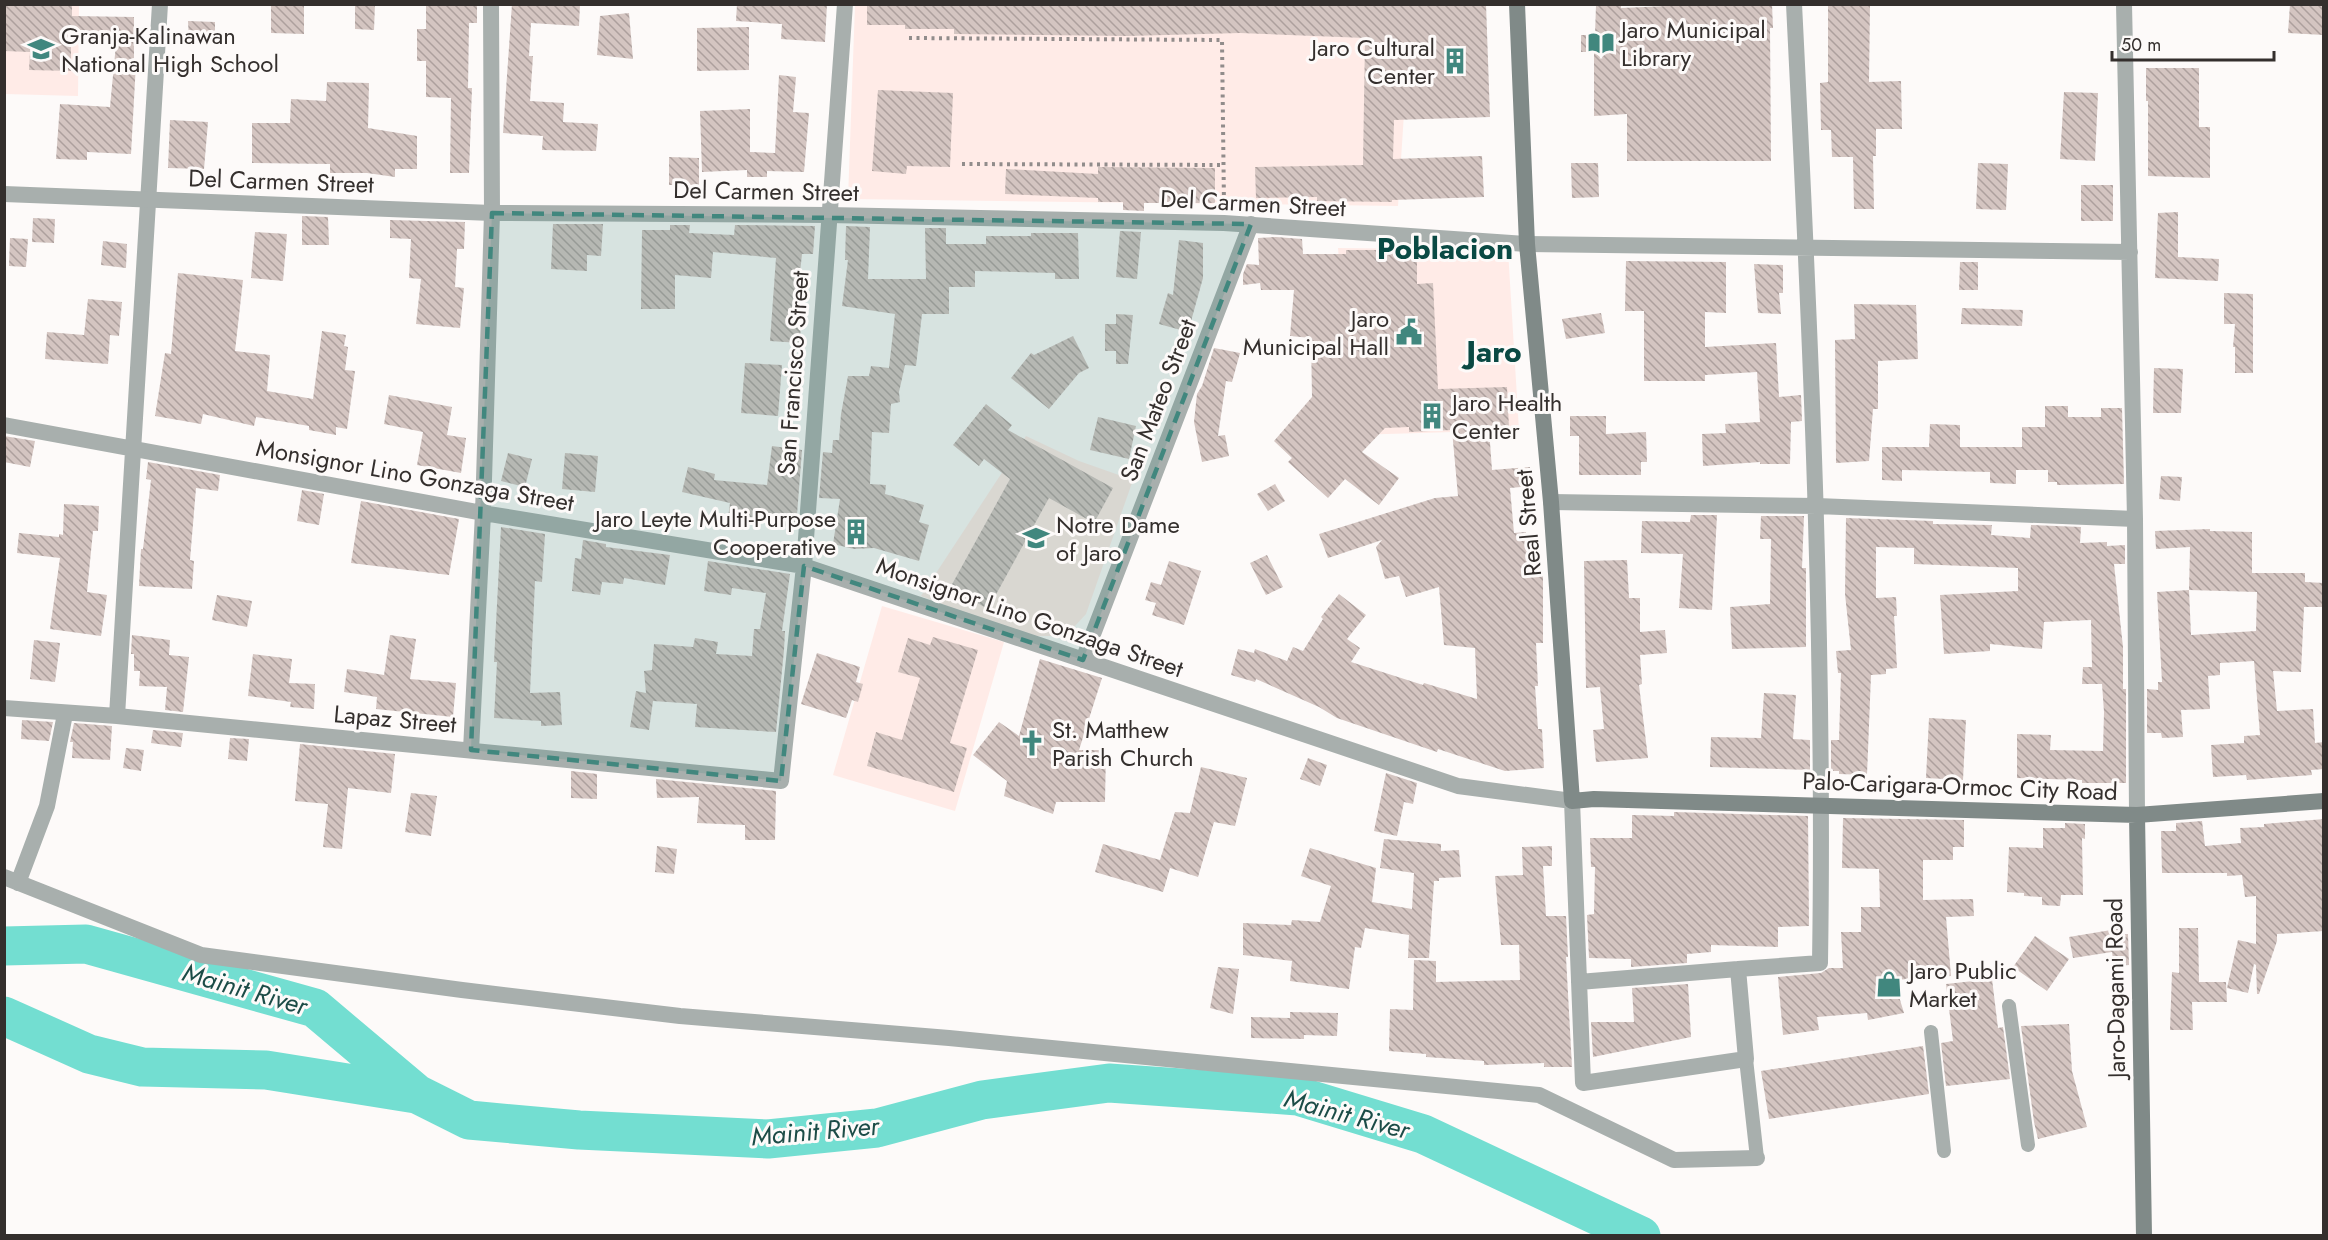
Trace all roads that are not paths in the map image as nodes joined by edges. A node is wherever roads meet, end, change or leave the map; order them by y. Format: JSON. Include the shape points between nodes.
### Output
{"nodes":[{"id":1,"x":160,"y":4,"type":"edge"},
{"id":2,"x":491,"y":4,"type":"edge"},
{"id":3,"x":845,"y":4,"type":"edge"},
{"id":4,"x":1517,"y":4,"type":"edge"},
{"id":5,"x":1794,"y":4,"type":"edge"},
{"id":6,"x":2124,"y":4,"type":"edge"},
{"id":7,"x":4,"y":194,"type":"edge"},
{"id":8,"x":148,"y":201,"type":"junction"},
{"id":9,"x":492,"y":213,"type":"junction"},
{"id":10,"x":828,"y":215,"type":"junction"},
{"id":11,"x":1251,"y":224,"type":"junction"},
{"id":12,"x":1527,"y":244,"type":"junction"},
{"id":13,"x":1806,"y":249,"type":"junction"},
{"id":14,"x":2130,"y":252,"type":"junction"},
{"id":15,"x":4,"y":424,"type":"edge"},
{"id":16,"x":131,"y":448,"type":"junction"},
{"id":17,"x":1551,"y":502,"type":"junction"},
{"id":18,"x":1817,"y":506,"type":"junction"},
{"id":19,"x":483,"y":513,"type":"junction"},
{"id":20,"x":2135,"y":519,"type":"junction"},
{"id":21,"x":804,"y":566,"type":"junction"},
{"id":22,"x":1083,"y":660,"type":"junction"},
{"id":23,"x":4,"y":708,"type":"edge"},
{"id":24,"x":65,"y":714,"type":"junction"},
{"id":25,"x":117,"y":716,"type":"junction"},
{"id":26,"x":471,"y":750,"type":"junction"},
{"id":27,"x":781,"y":781,"type":"joint"},
{"id":28,"x":1572,"y":801,"type":"junction"},
{"id":29,"x":2324,"y":801,"type":"edge"},
{"id":30,"x":1822,"y":807,"type":"junction"},
{"id":31,"x":2137,"y":815,"type":"junction"},
{"id":32,"x":11,"y":880,"type":"edge"},
{"id":33,"x":1738,"y":969,"type":"junction"},
{"id":34,"x":1579,"y":982,"type":"junction"},
{"id":35,"x":2009,"y":1006,"type":"dead end"},
{"id":36,"x":1931,"y":1032,"type":"dead end"},
{"id":37,"x":1746,"y":1059,"type":"junction"},
{"id":38,"x":2028,"y":1145,"type":"dead end"},
{"id":39,"x":1944,"y":1151,"type":"dead end"},
{"id":40,"x":1757,"y":1158,"type":"joint"},
{"id":41,"x":2144,"y":1236,"type":"edge"}],
"edges":[{"from":1,"to":8,"type":"street"},
{"from":2,"to":9,"type":"street"},
{"from":3,"to":10,"type":"street","name":"San Francisco Street"},
{"from":4,"to":12,"type":"main road","name":"Real Street"},
{"from":5,"to":13,"type":"street"},
{"from":6,"to":14,"type":"street"},
{"from":7,"to":8,"type":"street","name":"Del Carmen Street"},
{"from":8,"to":9,"type":"street","name":"Del Carmen Street"},
{"from":8,"to":16,"type":"street"},
{"from":9,"to":10,"type":"street","name":"Del Carmen Street"},
{"from":9,"to":19,"type":"street"},
{"from":10,"to":11,"type":"street","name":"Del Carmen Street"},
{"from":10,"to":21,"type":"street","name":"San Francisco Street"},
{"from":11,"to":12,"type":"street","name":"Del Carmen Street"},
{"from":11,"to":22,"type":"street","name":"San Mateo Street"},
{"from":12,"to":13,"type":"street","name":"Del Carmen Street"},
{"from":12,"to":17,"type":"main road","name":"Real Street"},
{"from":13,"to":14,"type":"street","name":"Del Carmen Street"},
{"from":13,"to":18,"type":"street"},
{"from":14,"to":20,"type":"street"},
{"from":15,"to":16,"type":"street","name":"Monsignor Lino Gonzaga Street"},
{"from":16,"to":19,"type":"street","name":"Monsignor Lino Gonzaga Street"},
{"from":16,"to":25,"type":"street"},
{"from":17,"to":18,"type":"street"},
{"from":17,"to":28,"type":"main road","name":"Real Street"},
{"from":18,"to":20,"type":"street"},
{"from":18,"to":30,"type":"street"},
{"from":19,"to":21,"type":"street","name":"Monsignor Lino Gonzaga Street"},
{"from":19,"to":26,"type":"street"},
{"from":20,"to":31,"type":"street"},
{"from":21,"to":22,"type":"street","name":"Monsignor Lino Gonzaga Street"},
{"from":21,"to":27,"type":"street","name":"San Francisco Street"},
{"from":22,"to":28,"type":"street","name":"Monsignor Lino Gonzaga Street","via":[[1458,786]]},
{"from":23,"to":24,"type":"street","name":"Lapaz Street"},
{"from":24,"to":25,"type":"street","name":"Lapaz Street"},
{"from":24,"to":32,"type":"street","via":[[47,806]]},
{"from":25,"to":26,"type":"street","name":"Lapaz Street"},
{"from":26,"to":27,"type":"street","name":"Lapaz Street"},
{"from":28,"to":30,"type":"main road","name":"Palo-Carigara-Ormoc City Road"},
{"from":28,"to":34,"type":"street"},
{"from":29,"to":31,"type":"main road","name":"Palo-Carigara-Ormoc City Road"},
{"from":30,"to":31,"type":"main road","name":"Palo-Carigara-Ormoc City Road"},
{"from":30,"to":33,"type":"street","via":[[1820,963]]},
{"from":31,"to":41,"type":"main road","name":"Jaro-Dagami Road"},
{"from":32,"to":40,"type":"street","via":[[201,955],[680,1016],[1539,1095],[1674,1160]]},
{"from":33,"to":34,"type":"street"},
{"from":33,"to":37,"type":"street"},
{"from":34,"to":37,"type":"street","via":[[1583,1083]]},
{"from":35,"to":38,"type":"lane"},
{"from":36,"to":39,"type":"lane"},
{"from":37,"to":40,"type":"lane"}]}
